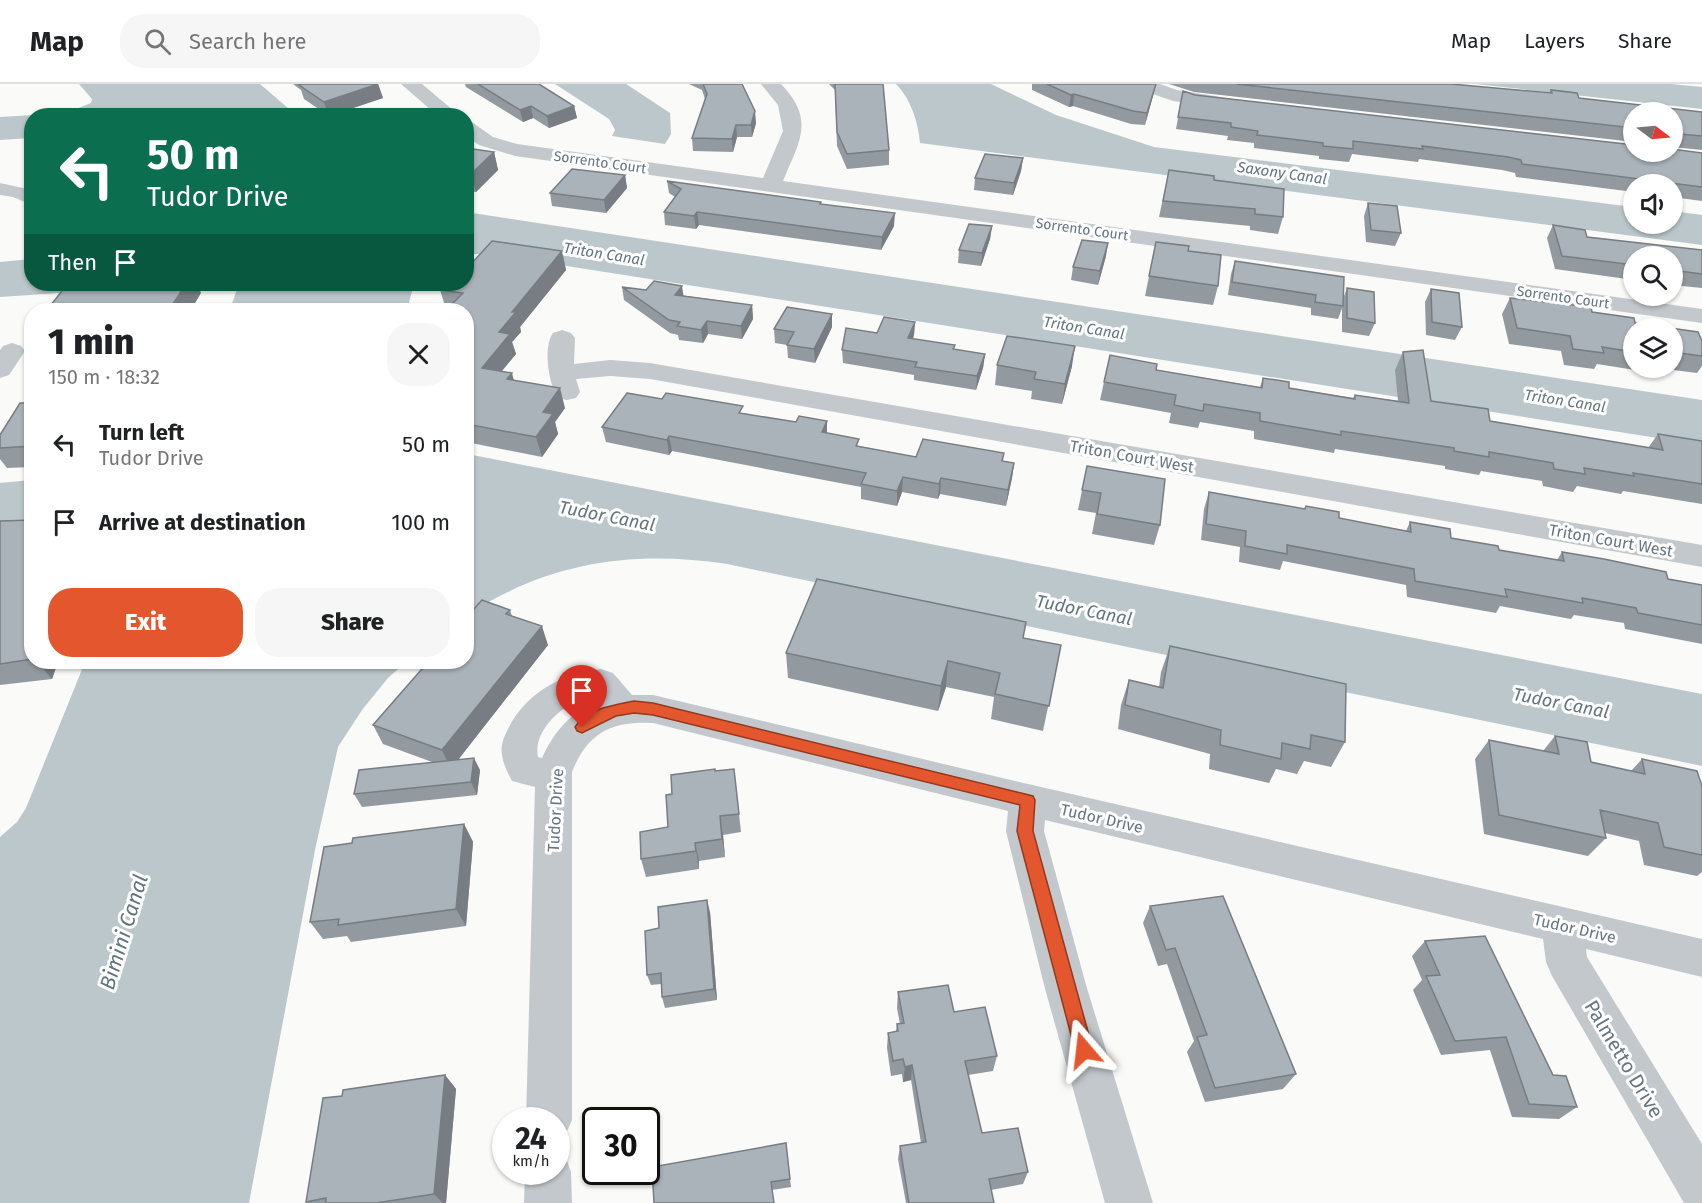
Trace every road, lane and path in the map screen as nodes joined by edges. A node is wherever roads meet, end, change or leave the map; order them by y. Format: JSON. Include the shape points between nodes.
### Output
{"nodes":[{"id":1,"x":410,"y":84,"type":"edge"},
{"id":2,"x":770,"y":84,"type":"edge"},
{"id":3,"x":1143,"y":84,"type":"edge"},
{"id":4,"x":1250,"y":105,"type":"edge"},
{"id":5,"x":441,"y":108,"type":"edge"},
{"id":6,"x":474,"y":133,"type":"edge"},
{"id":7,"x":771,"y":185,"type":"junction"},
{"id":8,"x":0,"y":189,"type":"edge"},
{"id":9,"x":24,"y":195,"type":"edge"},
{"id":10,"x":1702,"y":316,"type":"edge"},
{"id":11,"x":562,"y":338,"type":"dead end"},
{"id":12,"x":1702,"y":556,"type":"edge"},
{"id":13,"x":1028,"y":800,"type":"junction"},
{"id":14,"x":1561,"y":924,"type":"junction"},
{"id":15,"x":1702,"y":958,"type":"edge"},
{"id":16,"x":549,"y":1107,"type":"edge"},
{"id":17,"x":548,"y":1185,"type":"edge"},
{"id":18,"x":1702,"y":1188,"type":"edge"},
{"id":19,"x":548,"y":1203,"type":"edge"},
{"id":20,"x":1129,"y":1203,"type":"edge"}],
"edges":[{"from":1,"to":5,"type":"street"},
{"from":2,"to":7,"type":"street","via":[[784,99],[793,122]]},
{"from":3,"to":4,"type":"street","via":[[1192,99]]},
{"from":6,"to":7,"type":"street","name":"Sorrento Court","via":[[486,141],[515,150]]},
{"from":7,"to":10,"type":"street","name":"Sorrento Court"},
{"from":8,"to":9,"type":"street"},
{"from":11,"to":12,"type":"street","name":"Triton Court West","via":[[564,383],[610,368],[650,371]]},
{"from":13,"to":14,"type":"street","name":"Tudor Drive"},
{"from":13,"to":16,"type":"street","name":"Tudor Drive","via":[[664,711],[634,707],[592,719],[572,735],[554,772]]},
{"from":13,"to":20,"type":"street","via":[[1025,831]]},
{"from":14,"to":15,"type":"street","name":"Tudor Drive"},
{"from":14,"to":18,"type":"street","name":"Palmetto Drive","via":[[1567,962]]},
{"from":17,"to":19,"type":"street"}]}
